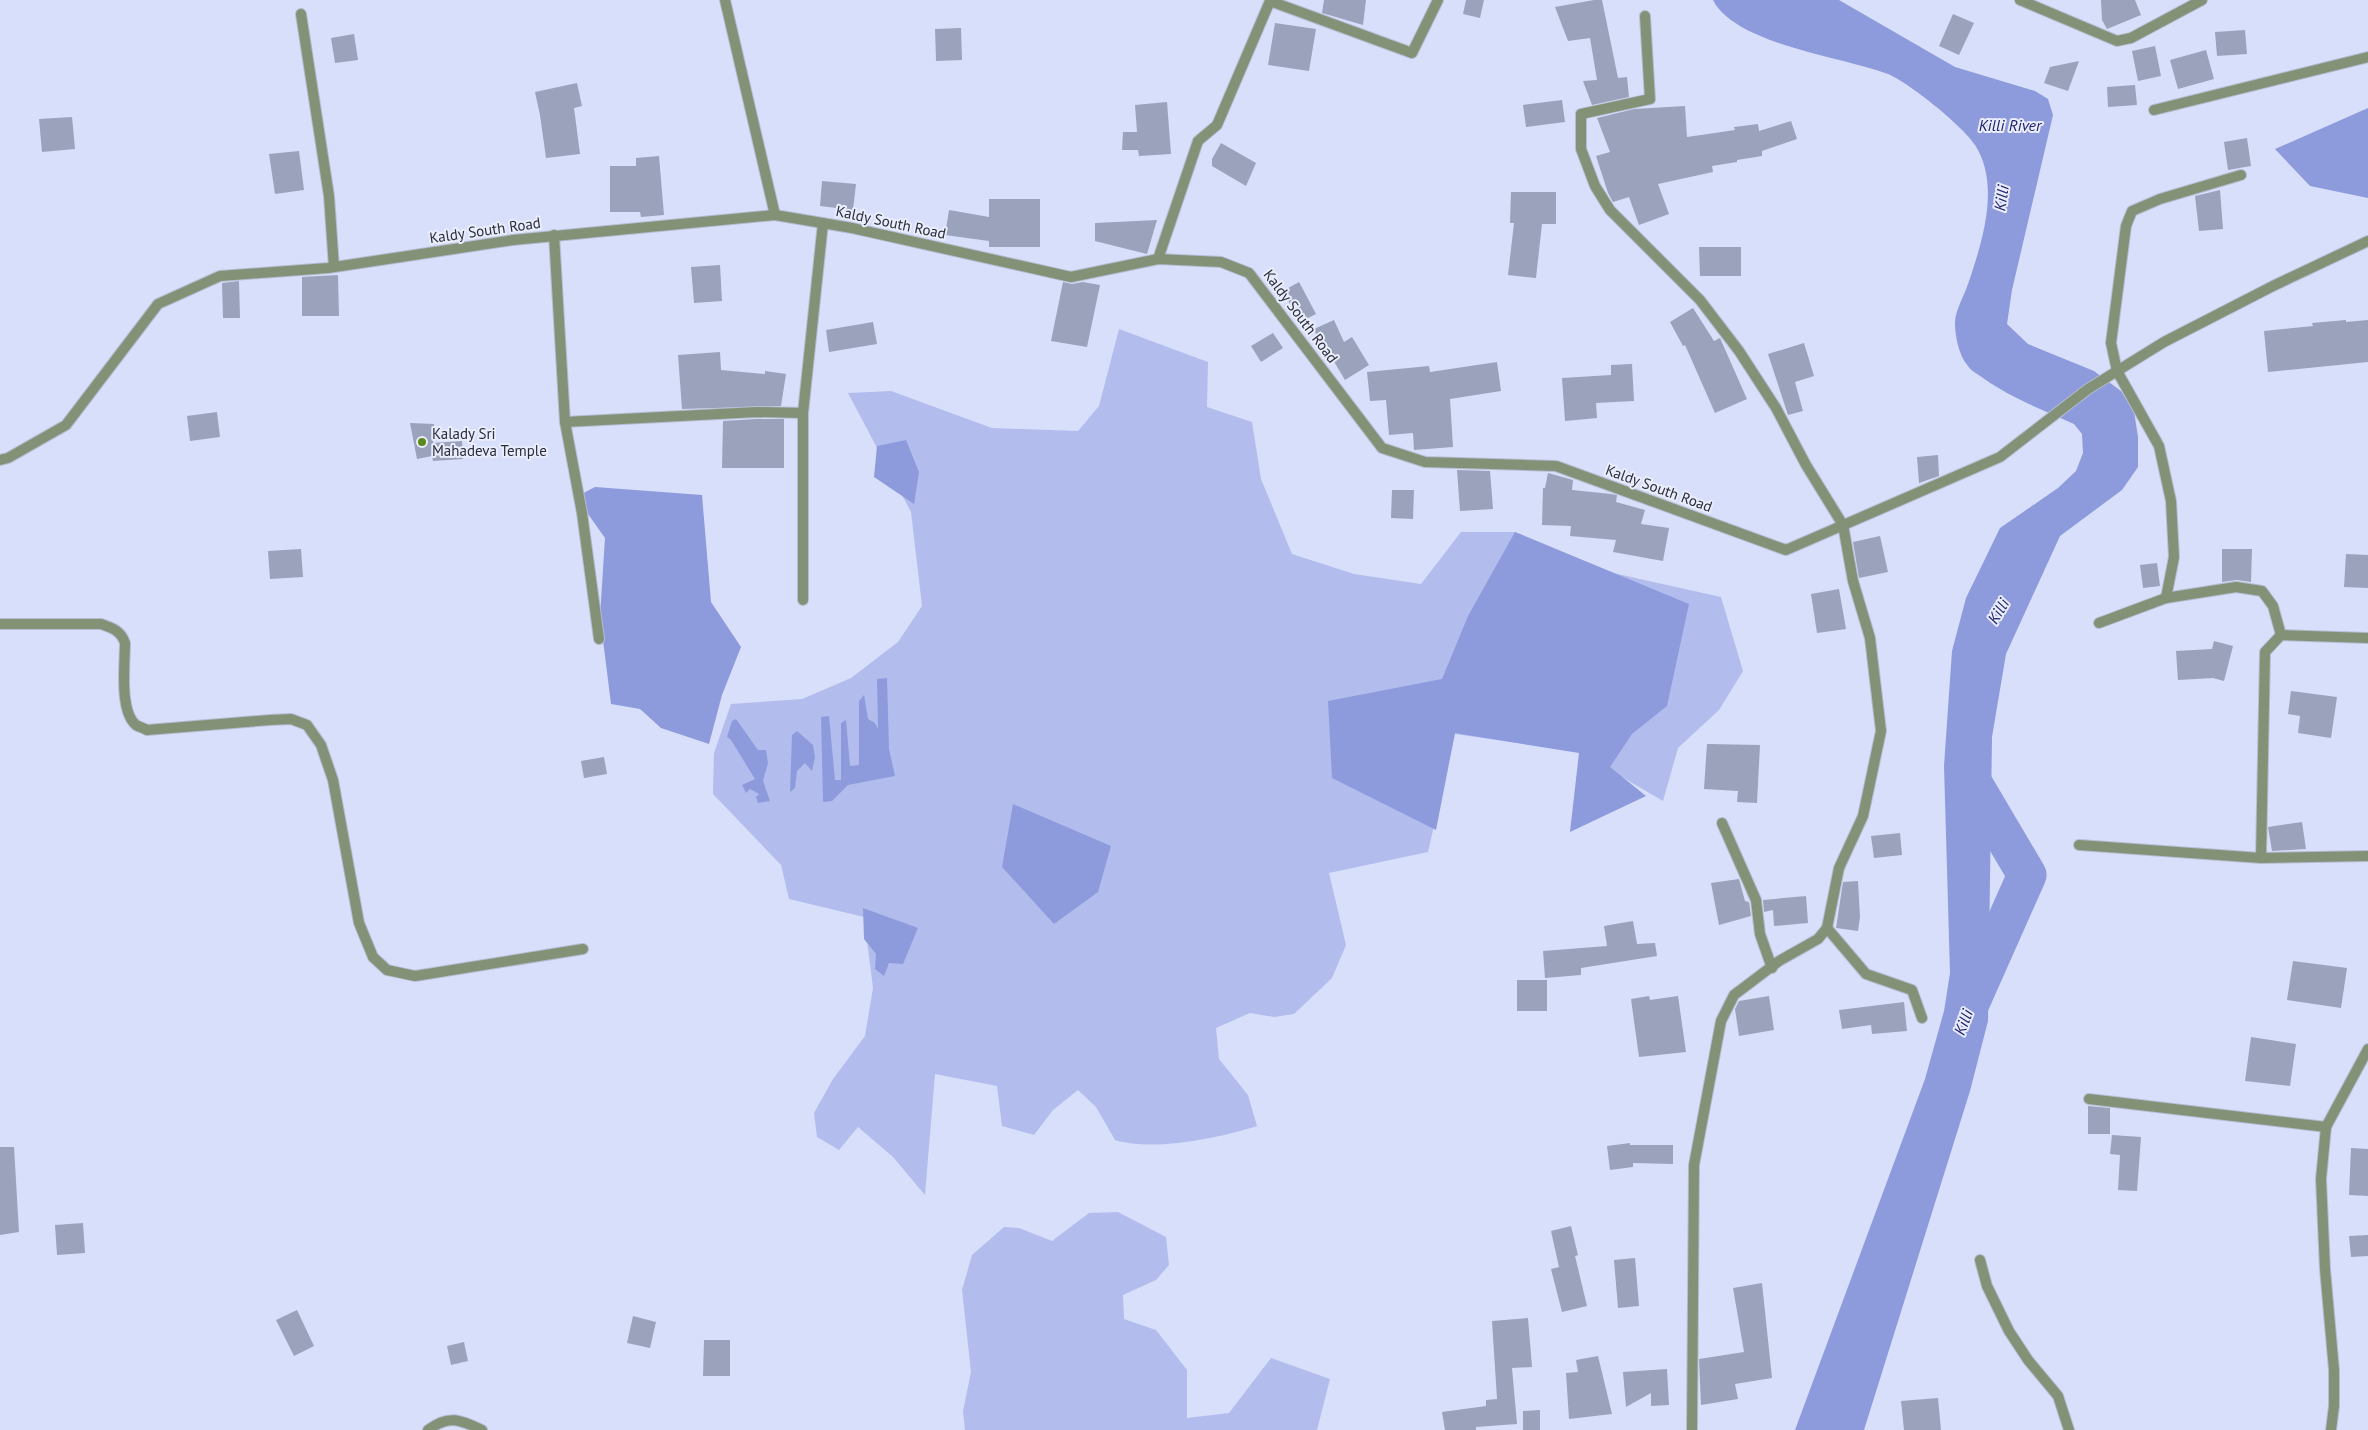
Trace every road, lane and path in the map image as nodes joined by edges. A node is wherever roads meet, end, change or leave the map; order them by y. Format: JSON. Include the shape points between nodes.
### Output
{"nodes":[{"id":1,"x":725,"y":0,"type":"edge"},
{"id":2,"x":1438,"y":0,"type":"edge"},
{"id":3,"x":2020,"y":0,"type":"edge"},
{"id":4,"x":2202,"y":0,"type":"edge"},
{"id":5,"x":1269,"y":1,"type":"edge"},
{"id":6,"x":301,"y":14,"type":"dead end"},
{"id":7,"x":1645,"y":16,"type":"dead end"},
{"id":8,"x":2368,"y":57,"type":"edge"},
{"id":9,"x":2154,"y":110,"type":"dead end"},
{"id":10,"x":2241,"y":175,"type":"dead end"},
{"id":11,"x":775,"y":215,"type":"junction"},
{"id":12,"x":823,"y":223,"type":"junction"},
{"id":13,"x":554,"y":235,"type":"junction"},
{"id":14,"x":2368,"y":241,"type":"edge"},
{"id":15,"x":1158,"y":259,"type":"junction"},
{"id":16,"x":334,"y":267,"type":"junction"},
{"id":17,"x":2117,"y":371,"type":"junction"},
{"id":18,"x":803,"y":413,"type":"junction"},
{"id":19,"x":565,"y":422,"type":"junction"},
{"id":20,"x":0,"y":460,"type":"edge"},
{"id":21,"x":1843,"y":525,"type":"junction"},
{"id":22,"x":2166,"y":598,"type":"junction"},
{"id":23,"x":803,"y":600,"type":"dead end"},
{"id":24,"x":2099,"y":623,"type":"dead end"},
{"id":25,"x":0,"y":624,"type":"edge"},
{"id":26,"x":2281,"y":635,"type":"junction"},
{"id":27,"x":2368,"y":638,"type":"edge"},
{"id":28,"x":599,"y":639,"type":"dead end"},
{"id":29,"x":1722,"y":823,"type":"dead end"},
{"id":30,"x":2080,"y":845,"type":"dead end"},
{"id":31,"x":2368,"y":856,"type":"edge"},
{"id":32,"x":2261,"y":858,"type":"junction"},
{"id":33,"x":1827,"y":928,"type":"junction"},
{"id":34,"x":583,"y":949,"type":"dead end"},
{"id":35,"x":1772,"y":968,"type":"junction"},
{"id":36,"x":1922,"y":1018,"type":"dead end"},
{"id":37,"x":2368,"y":1049,"type":"edge"},
{"id":38,"x":2089,"y":1099,"type":"dead end"},
{"id":39,"x":2326,"y":1127,"type":"junction"},
{"id":40,"x":1980,"y":1260,"type":"dead end"},
{"id":41,"x":428,"y":1430,"type":"edge"},
{"id":42,"x":482,"y":1430,"type":"edge"},
{"id":43,"x":1692,"y":1430,"type":"edge"},
{"id":44,"x":2069,"y":1430,"type":"edge"},
{"id":45,"x":2331,"y":1430,"type":"edge"}],
"edges":[{"from":1,"to":11,"type":"street"},
{"from":2,"to":5,"type":"street","via":[[1412,52]]},
{"from":3,"to":4,"type":"street","via":[[2117,42],[2131,38]]},
{"from":5,"to":15,"type":"street","via":[[1217,125],[1198,141]]},
{"from":6,"to":16,"type":"street","via":[[329,196]]},
{"from":7,"to":21,"type":"street","via":[[1650,99],[1580,114],[1581,149],[1595,186],[1610,210],[1700,300],[1739,351],[1776,408]]},
{"from":8,"to":9,"type":"street"},
{"from":10,"to":17,"type":"street","via":[[2160,199],[2132,211],[2126,226],[2111,343]]},
{"from":11,"to":12,"type":"street","name":"Kaldy South Road"},
{"from":11,"to":13,"type":"street","name":"Kaldy South Road"},
{"from":12,"to":15,"type":"street","name":"Kaldy South Road","via":[[1071,277]]},
{"from":12,"to":18,"type":"street"},
{"from":13,"to":16,"type":"street","name":"Kaldy South Road"},
{"from":13,"to":19,"type":"street"},
{"from":14,"to":17,"type":"street","name":"Kaldy South Road","via":[[2197,325]]},
{"from":15,"to":21,"type":"street","name":"Kaldy South Road","via":[[1221,262],[1249,274],[1382,448],[1402,457],[1425,462],[1556,466],[1786,550]]},
{"from":16,"to":20,"type":"street","name":"Kaldy South Road","via":[[220,276],[158,304],[66,425]]},
{"from":17,"to":21,"type":"street","name":"Kaldy South Road","via":[[2000,457]]},
{"from":17,"to":22,"type":"street","via":[[2159,446],[2171,501],[2174,556]]},
{"from":18,"to":19,"type":"street","via":[[757,412]]},
{"from":18,"to":23,"type":"street"},
{"from":19,"to":28,"type":"street","via":[[582,514]]},
{"from":21,"to":33,"type":"street","via":[[1853,582],[1870,638],[1881,731],[1863,816],[1839,868]]},
{"from":22,"to":24,"type":"street"},
{"from":22,"to":26,"type":"street","via":[[2236,587],[2262,591],[2273,606]]},
{"from":25,"to":34,"type":"street","via":[[101,624],[113,627],[125,643],[125,699],[129,714],[136,724],[147,730],[291,719],[307,725],[321,745],[333,780],[359,923],[373,957],[387,970],[415,976]]},
{"from":26,"to":27,"type":"street"},
{"from":26,"to":32,"type":"street","via":[[2265,652]]},
{"from":29,"to":35,"type":"street","via":[[1756,900],[1760,934]]},
{"from":30,"to":32,"type":"street"},
{"from":31,"to":32,"type":"street"},
{"from":33,"to":35,"type":"street","via":[[1818,939]]},
{"from":33,"to":36,"type":"street","via":[[1866,974],[1912,990]]},
{"from":35,"to":43,"type":"street","via":[[1734,995],[1721,1021],[1706,1092],[1694,1165]]},
{"from":37,"to":39,"type":"street"},
{"from":38,"to":39,"type":"street"},
{"from":39,"to":45,"type":"street","via":[[2321,1179],[2334,1370]]},
{"from":40,"to":44,"type":"street","via":[[1987,1286],[2009,1331],[2058,1396]]},
{"from":41,"to":42,"type":"street","via":[[437,1423],[458,1419]]}]}
